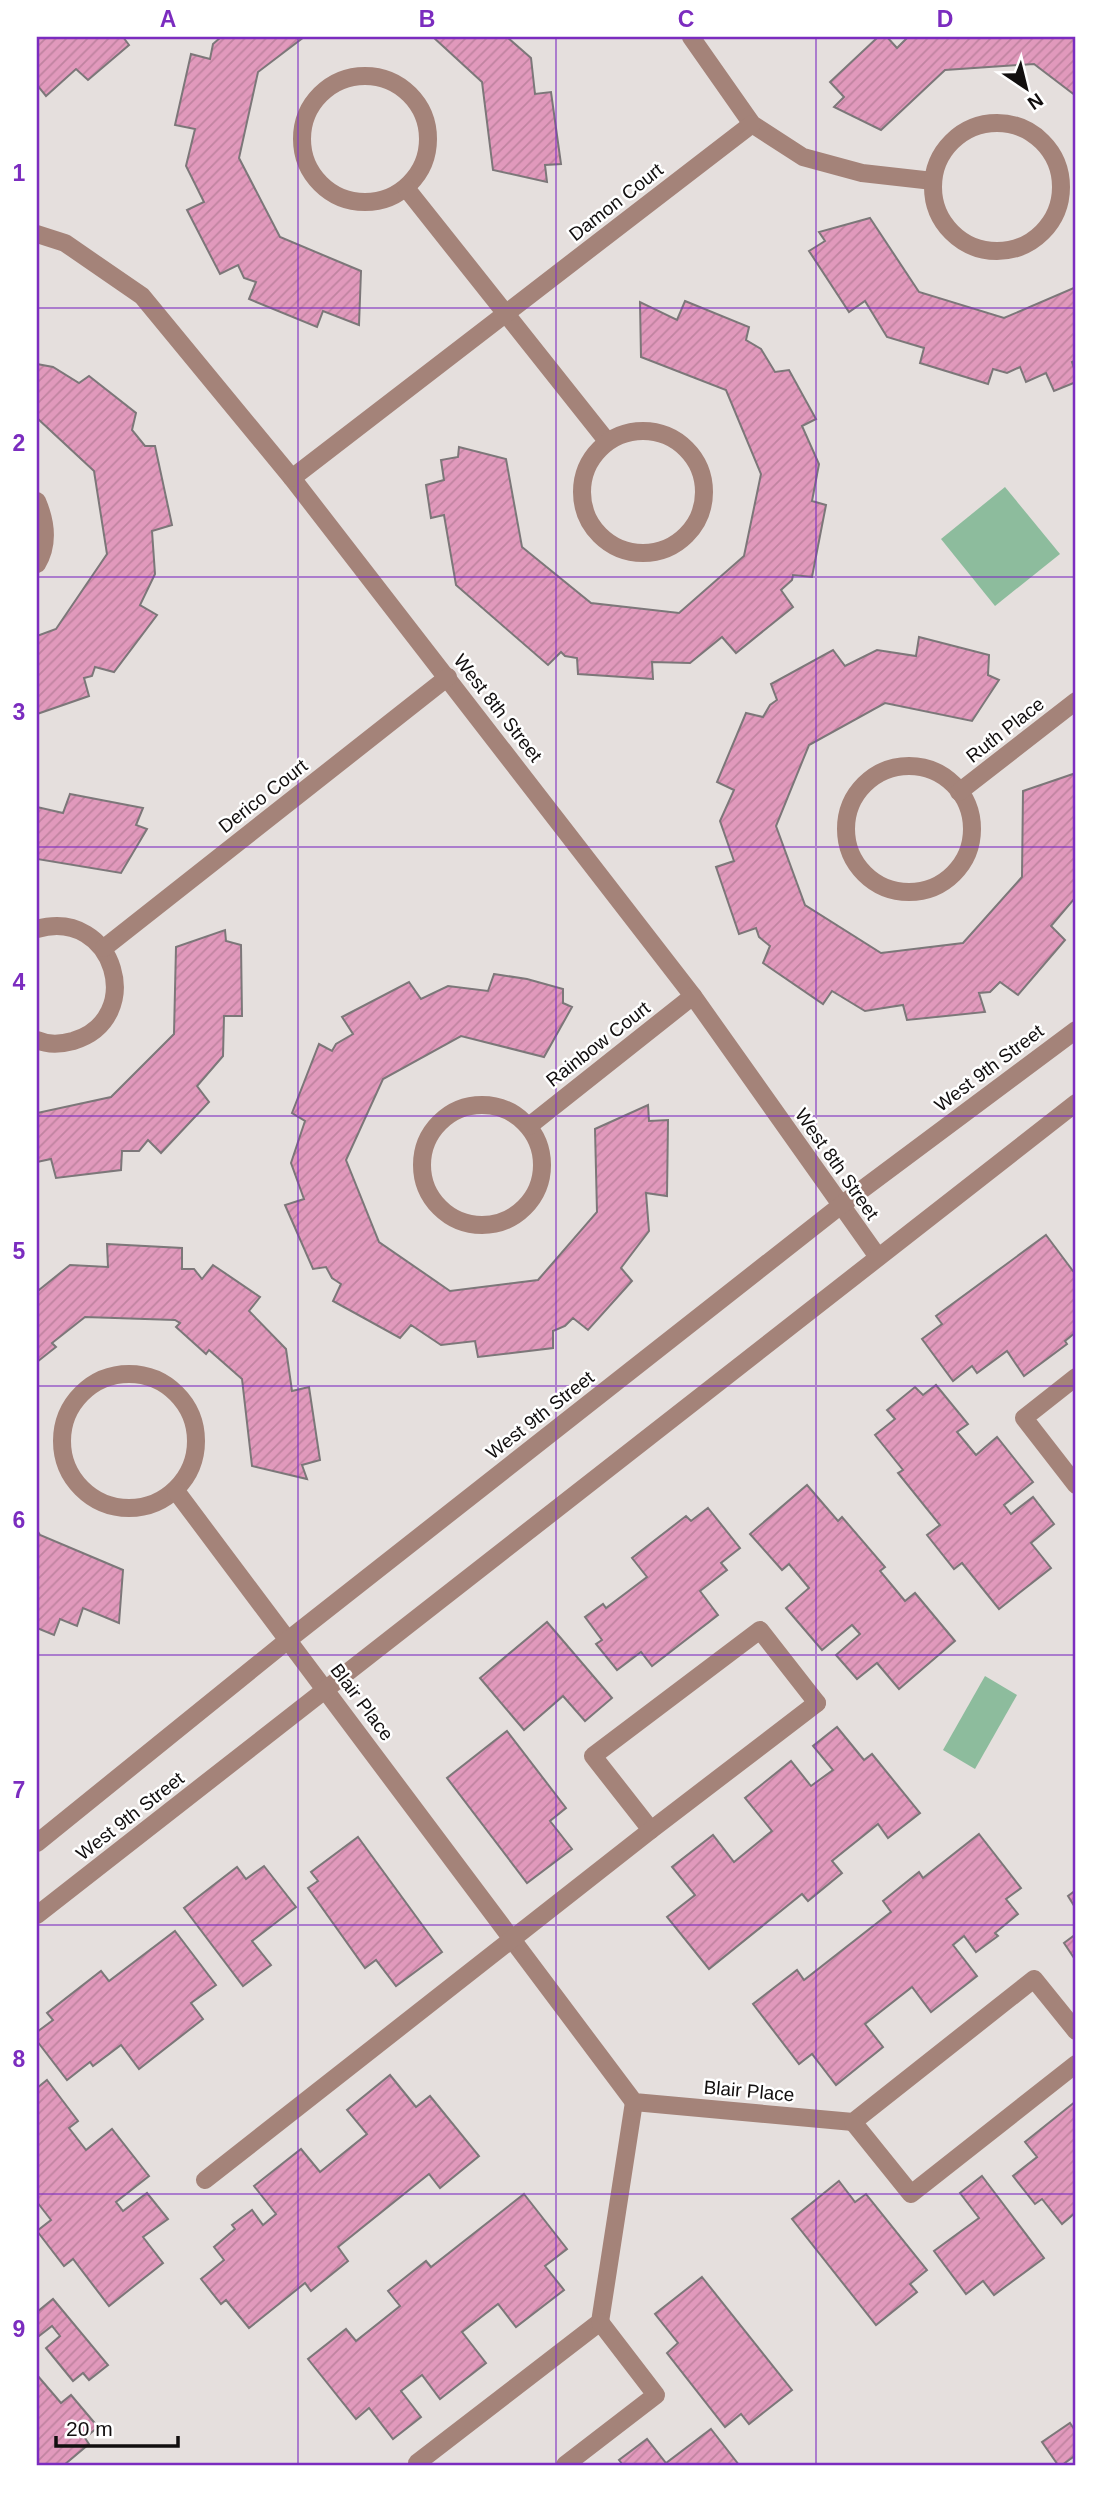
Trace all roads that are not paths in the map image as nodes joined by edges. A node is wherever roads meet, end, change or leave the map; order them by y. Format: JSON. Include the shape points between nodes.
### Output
{"nodes":[{"id":1,"x":691,"y":37,"type":"edge"},
{"id":2,"x":752,"y":124,"type":"junction"},
{"id":3,"x":933,"y":181,"type":"junction"},
{"id":4,"x":406,"y":188,"type":"junction"},
{"id":5,"x":37,"y":234,"type":"edge"},
{"id":6,"x":506,"y":314,"type":"junction"},
{"id":7,"x":607,"y":441,"type":"junction"},
{"id":8,"x":292,"y":478,"type":"junction"},
{"id":9,"x":37,"y":501,"type":"edge"},
{"id":10,"x":37,"y":564,"type":"edge"},
{"id":11,"x":448,"y":677,"type":"junction"},
{"id":12,"x":1076,"y":701,"type":"edge"},
{"id":13,"x":959,"y":792,"type":"junction"},
{"id":14,"x":37,"y":929,"type":"edge"},
{"id":15,"x":104,"y":948,"type":"junction"},
{"id":16,"x":693,"y":996,"type":"junction"},
{"id":17,"x":1076,"y":1030,"type":"edge"},
{"id":18,"x":37,"y":1040,"type":"edge"},
{"id":19,"x":1076,"y":1103,"type":"edge"},
{"id":20,"x":529,"y":1126,"type":"junction"},
{"id":21,"x":840,"y":1206,"type":"junction"},
{"id":22,"x":878,"y":1257,"type":"junction"},
{"id":23,"x":1076,"y":1377,"type":"edge"},
{"id":24,"x":1076,"y":1485,"type":"edge"},
{"id":25,"x":176,"y":1491,"type":"junction"},
{"id":26,"x":288,"y":1640,"type":"junction"},
{"id":27,"x":327,"y":1690,"type":"junction"},
{"id":28,"x":650,"y":1830,"type":"junction"},
{"id":29,"x":37,"y":1843,"type":"edge"},
{"id":30,"x":37,"y":1915,"type":"edge"},
{"id":31,"x":513,"y":1940,"type":"junction"},
{"id":32,"x":1076,"y":2031,"type":"edge"},
{"id":33,"x":1076,"y":2064,"type":"edge"},
{"id":34,"x":634,"y":2102,"type":"junction"},
{"id":35,"x":853,"y":2122,"type":"junction"},
{"id":36,"x":205,"y":2180,"type":"dead end"},
{"id":37,"x":600,"y":2322,"type":"junction"},
{"id":38,"x":419,"y":2465,"type":"edge"},
{"id":39,"x":565,"y":2465,"type":"edge"}],
"edges":[{"from":1,"to":2,"type":"street"},
{"from":2,"to":3,"type":"street","via":[[803,157],[862,173]]},
{"from":2,"to":6,"type":"street","name":"Damon Court"},
{"from":3,"to":3,"type":"street","via":[[934,202],[955,236],[992,251],[1030,242],[1046,228],[1061,191],[1059,169],[1049,149],[1033,134],[1013,125],[991,123],[952,142],[939,160]]},
{"from":4,"to":4,"type":"street","via":[[426,155],[428,136],[414,100],[383,78],[361,76],[340,81],[322,93],[308,110],[302,142],[311,172],[325,189],[365,203]]},
{"from":4,"to":6,"type":"street"},
{"from":5,"to":8,"type":"street","name":"West 8th Street","via":[[65,243],[142,296]]},
{"from":6,"to":7,"type":"street"},
{"from":6,"to":8,"type":"street","name":"Damon Court"},
{"from":7,"to":7,"type":"street","via":[[594,454],[581,489],[591,526],[620,549],[641,553],[681,541],[695,525],[703,505],[704,484],[686,447],[668,435],[648,430],[627,432]]},
{"from":8,"to":11,"type":"street","name":"West 8th Street"},
{"from":9,"to":10,"type":"street","via":[[46,537]]},
{"from":11,"to":15,"type":"street","name":"Derico Court"},
{"from":11,"to":16,"type":"street","name":"West 8th Street"},
{"from":12,"to":13,"type":"street","name":"Ruth Place"},
{"from":13,"to":13,"type":"street","name":"Ruth Place","via":[[924,768],[902,766],[881,773],[864,785],[851,803],[847,843],[854,862],[885,888],[925,891],[943,882],[959,868],[969,850],[969,810]]},
{"from":14,"to":15,"type":"street","via":[[69,926]]},
{"from":15,"to":18,"type":"street","via":[[115,982],[107,1016],[80,1039],[63,1044]]},
{"from":16,"to":20,"type":"street","name":"Rainbow Court"},
{"from":16,"to":21,"type":"street","name":"West 8th Street"},
{"from":17,"to":21,"type":"street","name":"West 9th Street"},
{"from":19,"to":22,"type":"street","name":"West 9th Street"},
{"from":20,"to":20,"type":"street","via":[[513,1112],[494,1105],[473,1104],[453,1111],[426,1141],[421,1161],[431,1198],[462,1222],[500,1222],[518,1213],[532,1199],[540,1181],[539,1143]]},
{"from":21,"to":22,"type":"street","name":"West 8th Street"},
{"from":21,"to":26,"type":"street","name":"West 9th Street"},
{"from":22,"to":27,"type":"street","name":"West 9th Street"},
{"from":23,"to":24,"type":"street","via":[[1024,1418]]},
{"from":25,"to":25,"type":"street","via":[[196,1453],[193,1420],[176,1392],[138,1374],[95,1382],[78,1396],[67,1415],[63,1458],[73,1479],[89,1495],[109,1506],[133,1509]]},
{"from":25,"to":26,"type":"street","name":"Blair Place"},
{"from":26,"to":27,"type":"street","name":"Blair Place"},
{"from":26,"to":29,"type":"street","name":"West 9th Street"},
{"from":27,"to":30,"type":"street","name":"West 9th Street"},
{"from":27,"to":31,"type":"street","name":"Blair Place"},
{"from":28,"to":28,"type":"street","via":[[817,1703],[760,1630],[593,1756]]},
{"from":28,"to":31,"type":"street"},
{"from":31,"to":34,"type":"street","name":"Blair Place"},
{"from":31,"to":36,"type":"street"},
{"from":32,"to":35,"type":"street","via":[[1034,1979]]},
{"from":33,"to":35,"type":"street","via":[[911,2194]]},
{"from":34,"to":35,"type":"street","name":"Blair Place"},
{"from":34,"to":37,"type":"street"},
{"from":37,"to":38,"type":"street"},
{"from":37,"to":39,"type":"street","via":[[656,2395]]}]}
